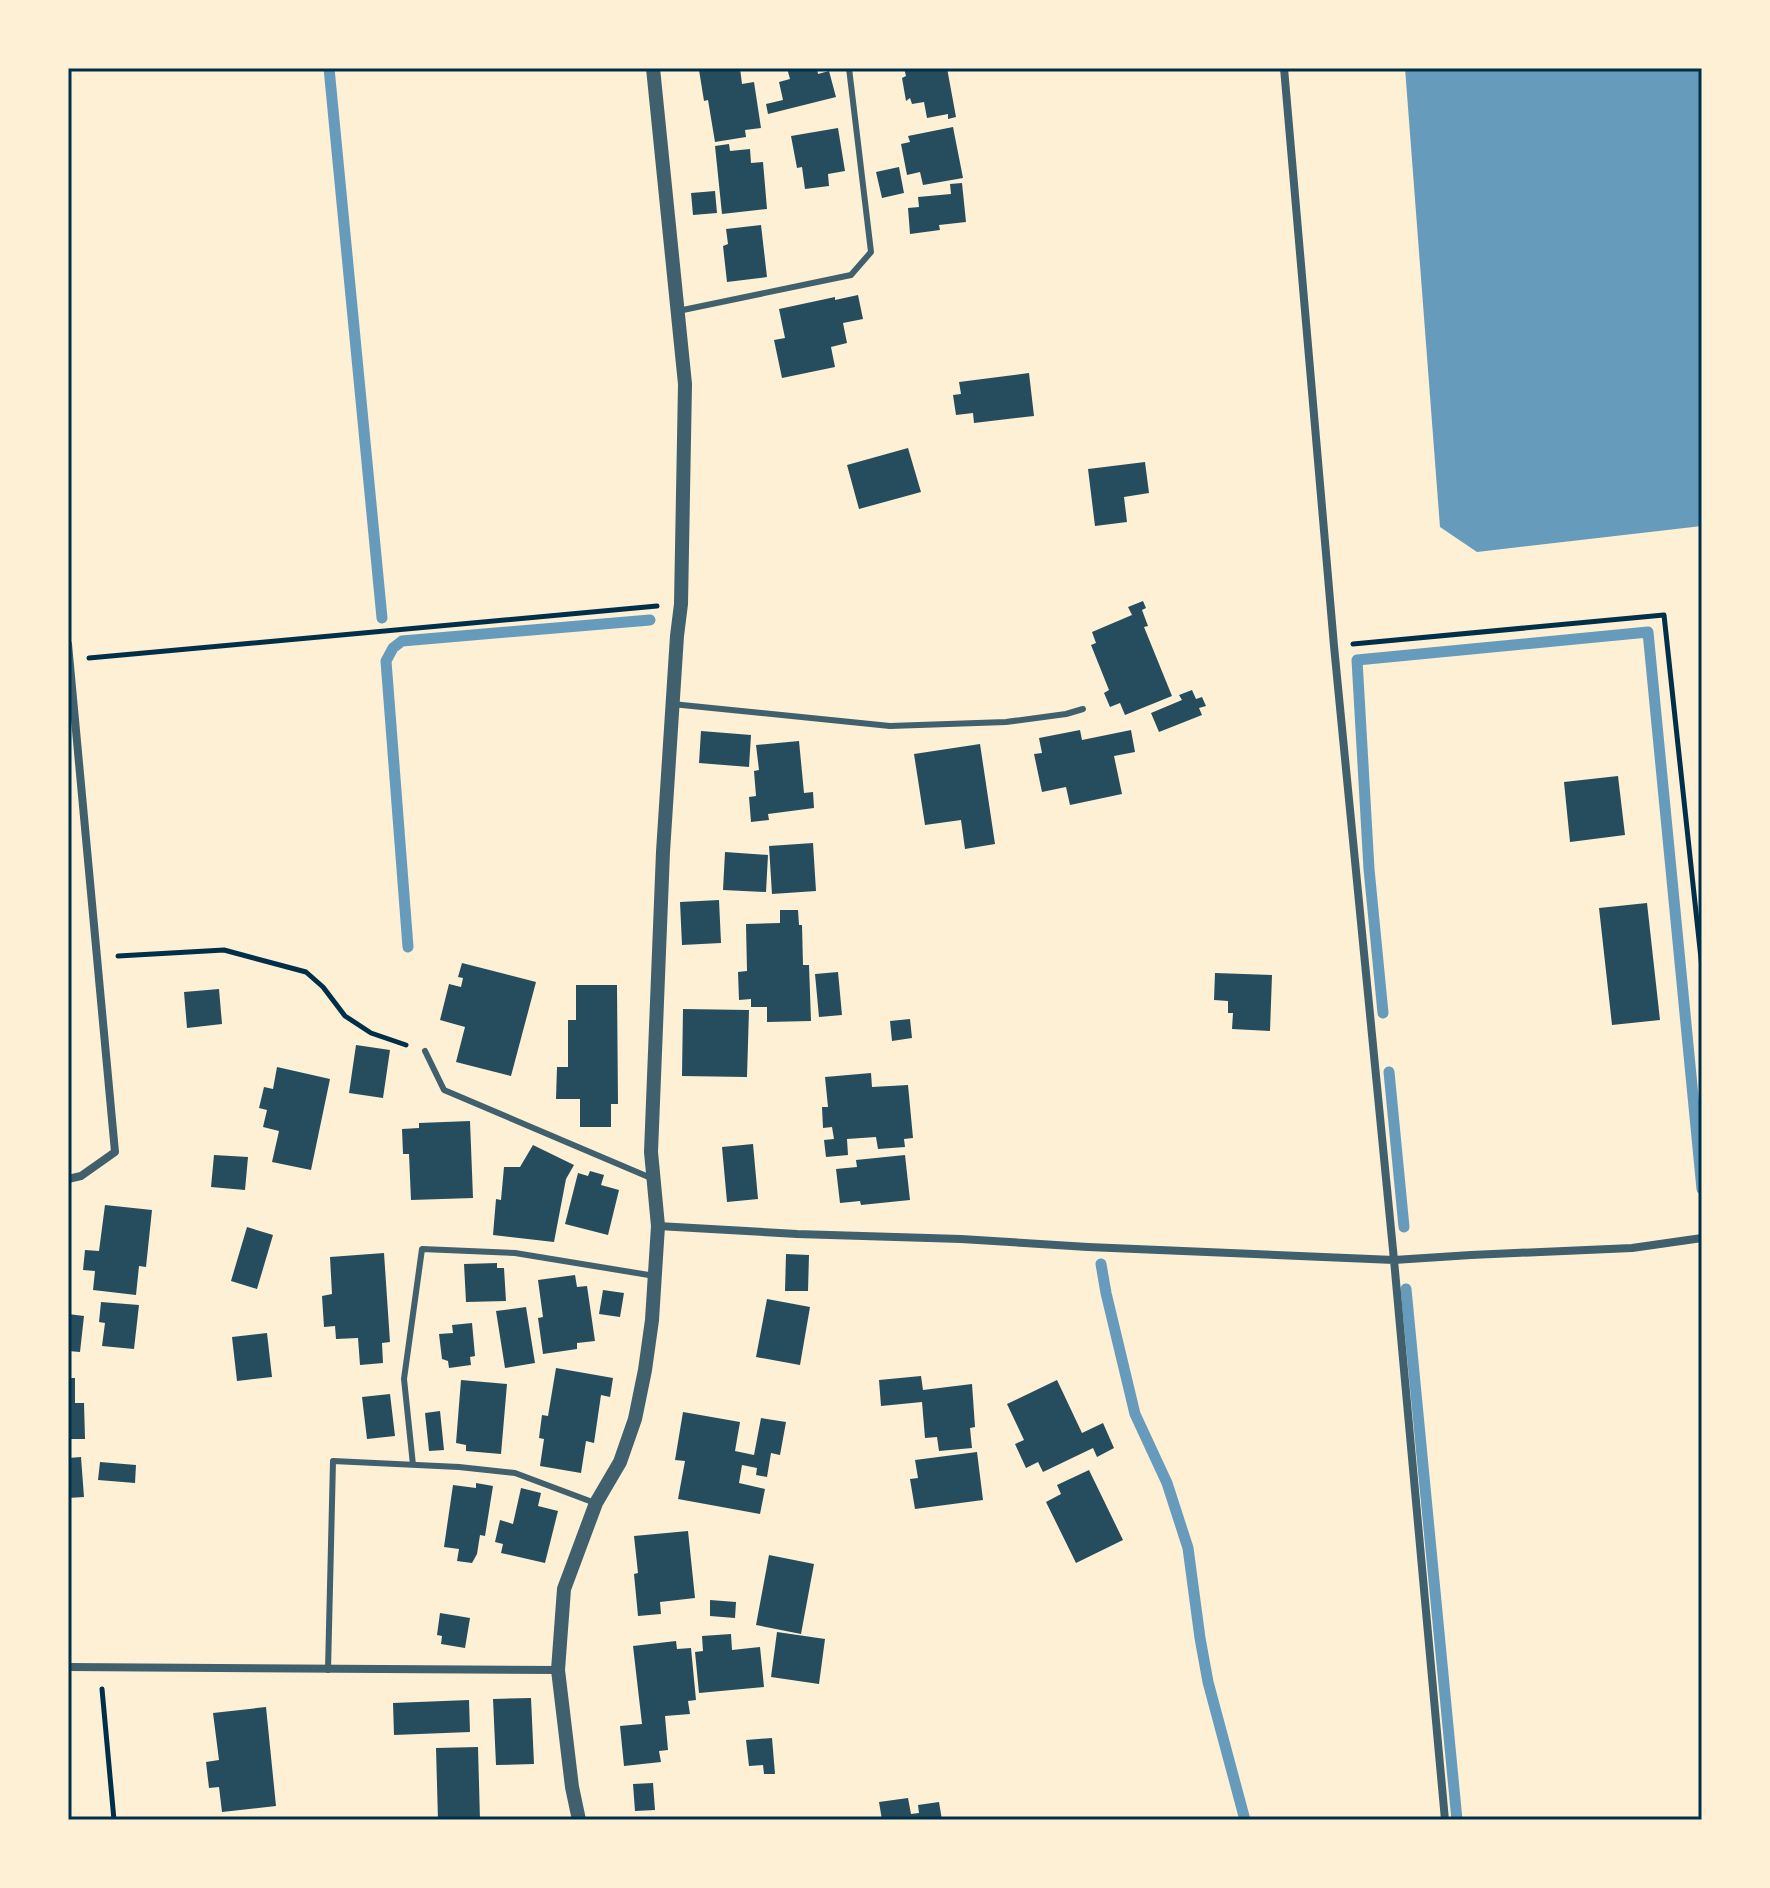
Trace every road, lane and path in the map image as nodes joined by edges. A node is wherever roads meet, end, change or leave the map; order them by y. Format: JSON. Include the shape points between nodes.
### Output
{"nodes":[{"id":1,"x":653,"y":68,"type":"edge"},
{"id":2,"x":849,"y":68,"type":"edge"},
{"id":3,"x":1284,"y":68,"type":"edge"},
{"id":4,"x":678,"y":311,"type":"junction"},
{"id":5,"x":681,"y":604,"type":"junction"},
{"id":6,"x":68,"y":644,"type":"edge"},
{"id":7,"x":1334,"y":646,"type":"junction"},
{"id":8,"x":69,"y":660,"type":"edge"},
{"id":9,"x":672,"y":704,"type":"junction"},
{"id":10,"x":1083,"y":709,"type":"dead end"},
{"id":11,"x":97,"y":957,"type":"junction"},
{"id":12,"x":1702,"y":968,"type":"edge"},
{"id":13,"x":425,"y":1051,"type":"joint"},
{"id":14,"x":68,"y":1179,"type":"edge"},
{"id":15,"x":654,"y":1180,"type":"junction"},
{"id":16,"x":658,"y":1226,"type":"junction"},
{"id":17,"x":1702,"y":1238,"type":"edge"},
{"id":18,"x":1394,"y":1260,"type":"junction"},
{"id":19,"x":655,"y":1276,"type":"junction"},
{"id":20,"x":413,"y":1465,"type":"junction"},
{"id":21,"x":596,"y":1503,"type":"junction"},
{"id":22,"x":68,"y":1667,"type":"edge"},
{"id":23,"x":100,"y":1668,"type":"junction"},
{"id":24,"x":328,"y":1670,"type":"junction"},
{"id":25,"x":558,"y":1670,"type":"junction"},
{"id":26,"x":114,"y":1820,"type":"edge"},
{"id":27,"x":579,"y":1820,"type":"edge"},
{"id":28,"x":1445,"y":1820,"type":"edge"}],
"edges":[{"from":1,"to":4,"type":"street"},
{"from":2,"to":4,"type":"lane","via":[[871,252],[851,275]]},
{"from":3,"to":7,"type":"street"},
{"from":4,"to":5,"type":"street","via":[[685,384]]},
{"from":5,"to":8,"type":"path"},
{"from":5,"to":9,"type":"street"},
{"from":6,"to":8,"type":"street"},
{"from":7,"to":12,"type":"path","via":[[1664,615]]},
{"from":7,"to":18,"type":"street"},
{"from":8,"to":11,"type":"street"},
{"from":9,"to":10,"type":"lane","via":[[890,726],[1006,722]]},
{"from":9,"to":15,"type":"street","via":[[653,1089]]},
{"from":11,"to":13,"type":"path","via":[[224,950],[306,972],[345,1016],[371,1033]]},
{"from":11,"to":14,"type":"street","via":[[115,1152]]},
{"from":13,"to":15,"type":"lane","via":[[444,1090]]},
{"from":15,"to":16,"type":"street"},
{"from":16,"to":18,"type":"street"},
{"from":16,"to":19,"type":"street"},
{"from":17,"to":18,"type":"street","via":[[1632,1248]]},
{"from":18,"to":28,"type":"street"},
{"from":19,"to":20,"type":"lane","via":[[515,1253],[422,1249],[404,1379]]},
{"from":19,"to":21,"type":"street","via":[[635,1419],[620,1462]]},
{"from":20,"to":21,"type":"lane","via":[[515,1473]]},
{"from":20,"to":24,"type":"lane","via":[[333,1461]]},
{"from":21,"to":25,"type":"street","via":[[564,1589]]},
{"from":22,"to":23,"type":"street"},
{"from":23,"to":24,"type":"street"},
{"from":23,"to":26,"type":"path"},
{"from":24,"to":25,"type":"street"},
{"from":25,"to":27,"type":"street"}]}
